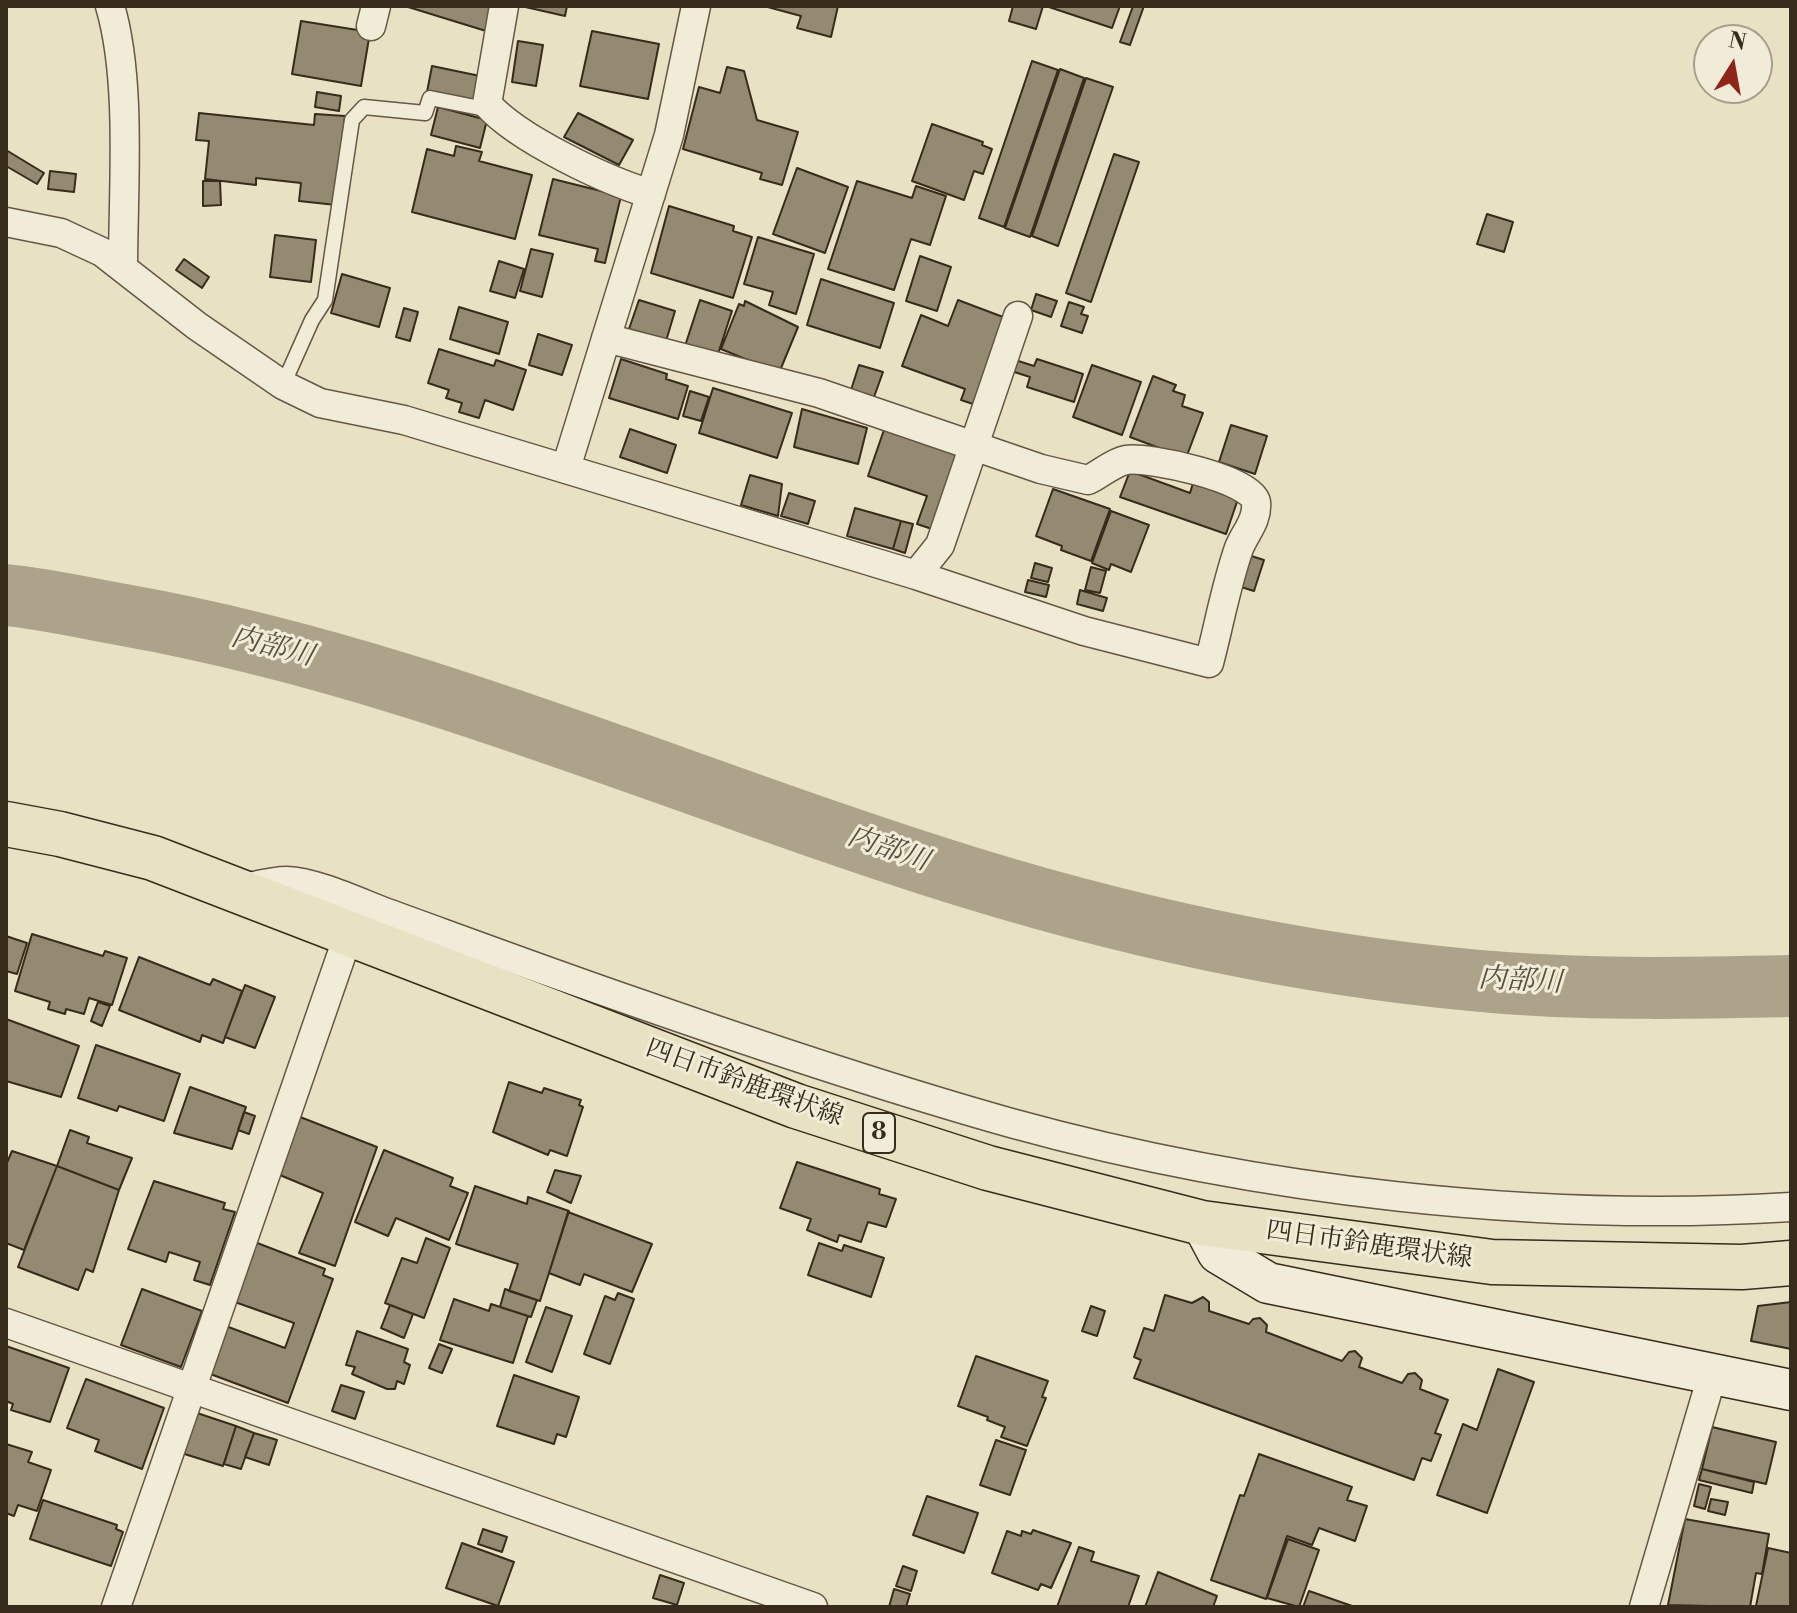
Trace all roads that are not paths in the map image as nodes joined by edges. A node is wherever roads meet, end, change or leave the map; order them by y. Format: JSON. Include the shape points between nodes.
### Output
{"nodes":[{"id":1,"x":110,"y":6,"type":"edge"},
{"id":2,"x":504,"y":6,"type":"edge"},
{"id":3,"x":696,"y":6,"type":"edge"},
{"id":4,"x":494,"y":111,"type":"junction"},
{"id":5,"x":651,"y":194,"type":"junction"},
{"id":6,"x":6,"y":222,"type":"edge"},
{"id":7,"x":123,"y":268,"type":"junction"},
{"id":8,"x":1018,"y":316,"type":"dead end"},
{"id":9,"x":606,"y":338,"type":"junction"},
{"id":10,"x":283,"y":385,"type":"junction"},
{"id":11,"x":973,"y":443,"type":"junction"},
{"id":12,"x":566,"y":468,"type":"junction"},
{"id":13,"x":916,"y":575,"type":"junction"},
{"id":14,"x":6,"y":824,"type":"edge"},
{"id":15,"x":238,"y":889,"type":"junction"},
{"id":16,"x":348,"y":936,"type":"junction"},
{"id":17,"x":1791,"y":1207,"type":"edge"},
{"id":18,"x":1202,"y":1223,"type":"junction"},
{"id":19,"x":1791,"y":1263,"type":"edge"},
{"id":20,"x":6,"y":1323,"type":"edge"},
{"id":21,"x":1712,"y":1376,"type":"junction"},
{"id":22,"x":193,"y":1386,"type":"junction"},
{"id":23,"x":1791,"y":1390,"type":"edge"},
{"id":24,"x":116,"y":1607,"type":"edge"},
{"id":25,"x":813,"y":1607,"type":"edge"},
{"id":26,"x":1644,"y":1607,"type":"edge"}],
"edges":[{"from":1,"to":7,"type":"street","via":[[124,128]]},
{"from":2,"to":4,"type":"street","via":[[487,104]]},
{"from":3,"to":5,"type":"street"},
{"from":4,"to":5,"type":"street","via":[[617,184]]},
{"from":4,"to":10,"type":"lane","via":[[430,98],[425,113],[364,107],[357,111],[325,300]]},
{"from":5,"to":9,"type":"street"},
{"from":6,"to":7,"type":"street","via":[[61,233]]},
{"from":7,"to":10,"type":"street"},
{"from":8,"to":11,"type":"street"},
{"from":9,"to":11,"type":"street","via":[[819,393]]},
{"from":9,"to":12,"type":"street"},
{"from":10,"to":12,"type":"street","via":[[320,403],[404,420]]},
{"from":11,"to":13,"type":"street","via":[[940,545]]},
{"from":11,"to":13,"type":"street","via":[[1088,480],[1128,459],[1207,474],[1253,493],[1253,520],[1240,547],[1209,663],[1084,631]]},
{"from":12,"to":13,"type":"street"},
{"from":14,"to":15,"type":"main road","name":"四日市鈴鹿環状線","number":"8","via":[[153,858]]},
{"from":15,"to":16,"type":"main road","name":"四日市鈴鹿環状線","number":"8"},
{"from":15,"to":17,"type":"street","via":[[289,881],[304,885],[831,1067],[1014,1123],[1217,1169],[1397,1197],[1548,1207],[1699,1213]]},
{"from":16,"to":18,"type":"main road","name":"四日市鈴鹿環状線","number":"8","via":[[796,1106],[988,1168]]},
{"from":16,"to":22,"type":"street"},
{"from":18,"to":19,"type":"main road","name":"四日市鈴鹿環状線","number":"8","via":[[1492,1262],[1742,1267]]},
{"from":18,"to":21,"type":"street","via":[[1218,1253],[1268,1283]]},
{"from":20,"to":22,"type":"street"},
{"from":21,"to":23,"type":"street"},
{"from":21,"to":26,"type":"street"},
{"from":22,"to":24,"type":"street"},
{"from":22,"to":25,"type":"street"}]}
